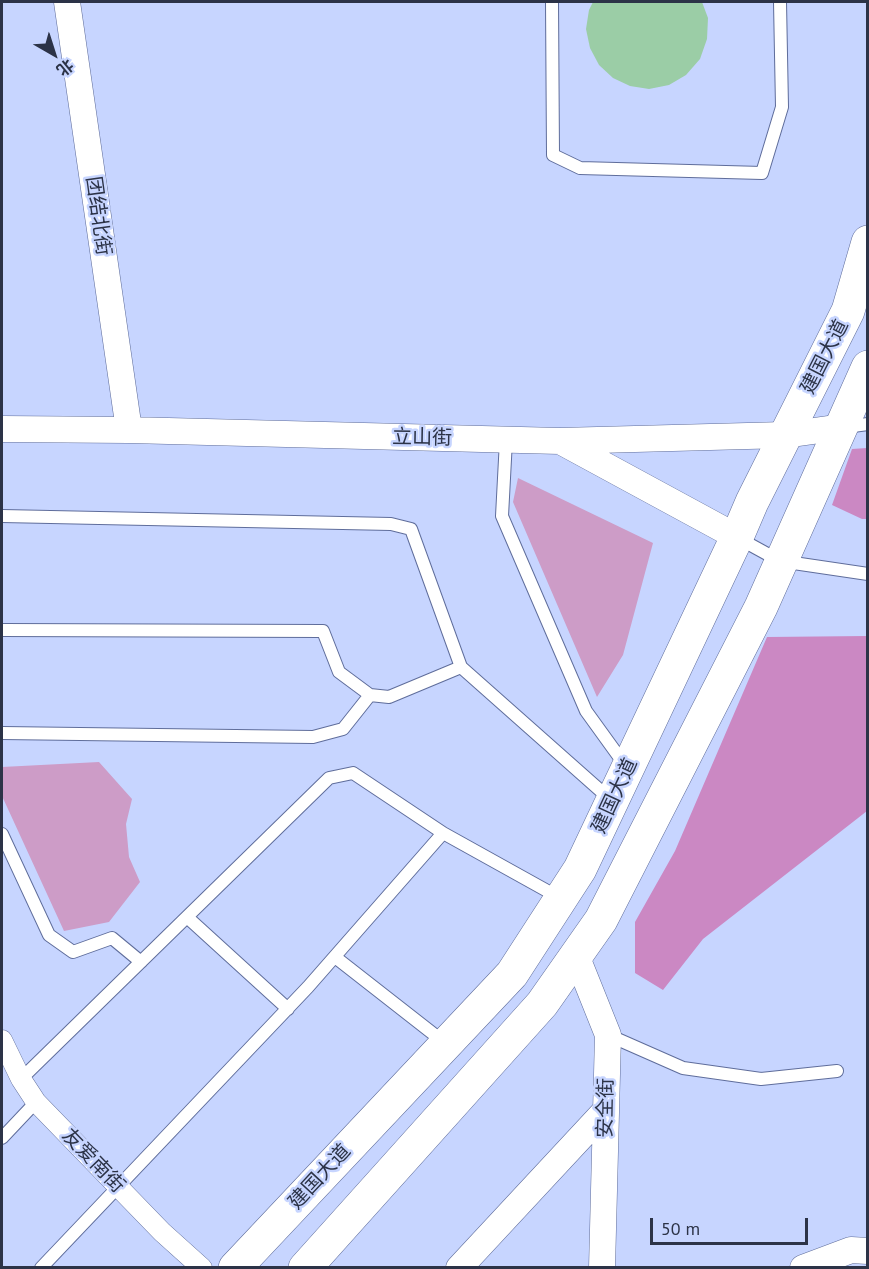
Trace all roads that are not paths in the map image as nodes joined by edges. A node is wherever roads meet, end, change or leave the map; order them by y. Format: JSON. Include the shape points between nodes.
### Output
{"nodes":[{"id":1,"x":66,"y":2,"type":"edge"},
{"id":2,"x":552,"y":2,"type":"edge"},
{"id":3,"x":780,"y":2,"type":"edge"},
{"id":4,"x":867,"y":242,"type":"edge"},
{"id":5,"x":867,"y":367,"type":"edge"},
{"id":6,"x":855,"y":425,"type":"edge"},
{"id":7,"x":2,"y":429,"type":"edge"},
{"id":8,"x":129,"y":430,"type":"junction"},
{"id":9,"x":785,"y":435,"type":"junction"},
{"id":10,"x":506,"y":440,"type":"junction"},
{"id":11,"x":560,"y":441,"type":"junction"},
{"id":12,"x":2,"y":516,"type":"edge"},
{"id":13,"x":737,"y":537,"type":"junction"},
{"id":14,"x":780,"y":561,"type":"junction"},
{"id":15,"x":867,"y":574,"type":"edge"},
{"id":16,"x":2,"y":630,"type":"edge"},
{"id":17,"x":461,"y":667,"type":"junction"},
{"id":18,"x":370,"y":695,"type":"junction"},
{"id":19,"x":2,"y":733,"type":"edge"},
{"id":20,"x":628,"y":768,"type":"junction"},
{"id":21,"x":612,"y":801,"type":"junction"},
{"id":22,"x":443,"y":833,"type":"junction"},
{"id":23,"x":2,"y":834,"type":"edge"},
{"id":24,"x":561,"y":898,"type":"junction"},
{"id":25,"x":187,"y":917,"type":"junction"},
{"id":26,"x":576,"y":956,"type":"junction"},
{"id":27,"x":335,"y":957,"type":"junction"},
{"id":28,"x":141,"y":962,"type":"junction"},
{"id":29,"x":288,"y":1009,"type":"junction"},
{"id":30,"x":608,"y":1035,"type":"junction"},
{"id":31,"x":2,"y":1040,"type":"edge"},
{"id":32,"x":446,"y":1044,"type":"junction"},
{"id":33,"x":837,"y":1071,"type":"dead end"},
{"id":34,"x":21,"y":1080,"type":"junction"},
{"id":35,"x":36,"y":1102,"type":"junction"},
{"id":36,"x":606,"y":1110,"type":"junction"},
{"id":37,"x":2,"y":1137,"type":"edge"},
{"id":38,"x":118,"y":1188,"type":"junction"},
{"id":39,"x":867,"y":1251,"type":"edge"},
{"id":40,"x":41,"y":1268,"type":"edge"},
{"id":41,"x":202,"y":1268,"type":"edge"},
{"id":42,"x":235,"y":1268,"type":"edge"},
{"id":43,"x":305,"y":1268,"type":"edge"},
{"id":44,"x":459,"y":1268,"type":"edge"},
{"id":45,"x":602,"y":1268,"type":"edge"},
{"id":46,"x":803,"y":1268,"type":"edge"}],
"edges":[{"from":1,"to":8,"type":"street","name":"团结北街"},
{"from":2,"to":3,"type":"lane","via":[[553,155],[580,168],[762,173],[782,106]]},
{"from":4,"to":9,"type":"highway","name":"建国大道","via":[[848,311]]},
{"from":5,"to":6,"type":"highway"},
{"from":6,"to":9,"type":"street","name":"立山街"},
{"from":6,"to":14,"type":"highway"},
{"from":7,"to":8,"type":"street","name":"立山街"},
{"from":8,"to":10,"type":"street","name":"立山街"},
{"from":9,"to":11,"type":"street","name":"立山街"},
{"from":9,"to":13,"type":"highway","name":"建国大道"},
{"from":10,"to":11,"type":"street","name":"立山街"},
{"from":10,"to":20,"type":"lane","via":[[502,516],[586,711]]},
{"from":11,"to":13,"type":"street"},
{"from":12,"to":17,"type":"lane","via":[[392,524],[411,529]]},
{"from":13,"to":14,"type":"lane"},
{"from":13,"to":20,"type":"highway","name":"建国大道"},
{"from":14,"to":15,"type":"lane"},
{"from":14,"to":26,"type":"highway","via":[[761,607],[601,920]]},
{"from":16,"to":18,"type":"lane","via":[[323,631],[339,672]]},
{"from":17,"to":18,"type":"lane","via":[[389,697]]},
{"from":17,"to":21,"type":"lane"},
{"from":18,"to":19,"type":"lane","via":[[343,729],[313,737]]},
{"from":20,"to":21,"type":"highway","name":"建国大道"},
{"from":21,"to":24,"type":"highway","name":"建国大道","via":[[580,869]]},
{"from":22,"to":24,"type":"lane"},
{"from":22,"to":25,"type":"lane","via":[[353,773],[329,778]]},
{"from":22,"to":27,"type":"lane"},
{"from":23,"to":28,"type":"lane","via":[[49,935],[73,952],[112,938]]},
{"from":24,"to":32,"type":"highway","name":"建国大道","via":[[513,974]]},
{"from":25,"to":28,"type":"lane"},
{"from":25,"to":29,"type":"lane"},
{"from":26,"to":30,"type":"street","name":"安全街"},
{"from":26,"to":43,"type":"highway","via":[[542,1004]]},
{"from":27,"to":29,"type":"lane"},
{"from":27,"to":32,"type":"lane"},
{"from":28,"to":34,"type":"lane"},
{"from":29,"to":38,"type":"lane"},
{"from":30,"to":33,"type":"lane","via":[[683,1068],[761,1079]]},
{"from":30,"to":36,"type":"street","name":"安全街"},
{"from":31,"to":34,"type":"street","name":"友爱南街"},
{"from":32,"to":42,"type":"highway","name":"建国大道"},
{"from":34,"to":35,"type":"street","name":"友爱南街"},
{"from":35,"to":37,"type":"lane"},
{"from":35,"to":38,"type":"street","name":"友爱南街"},
{"from":36,"to":44,"type":"street"},
{"from":36,"to":45,"type":"street","name":"安全街"},
{"from":38,"to":40,"type":"lane"},
{"from":38,"to":41,"type":"street","name":"友爱南街"},
{"from":39,"to":46,"type":"street","via":[[851,1250]]}]}
